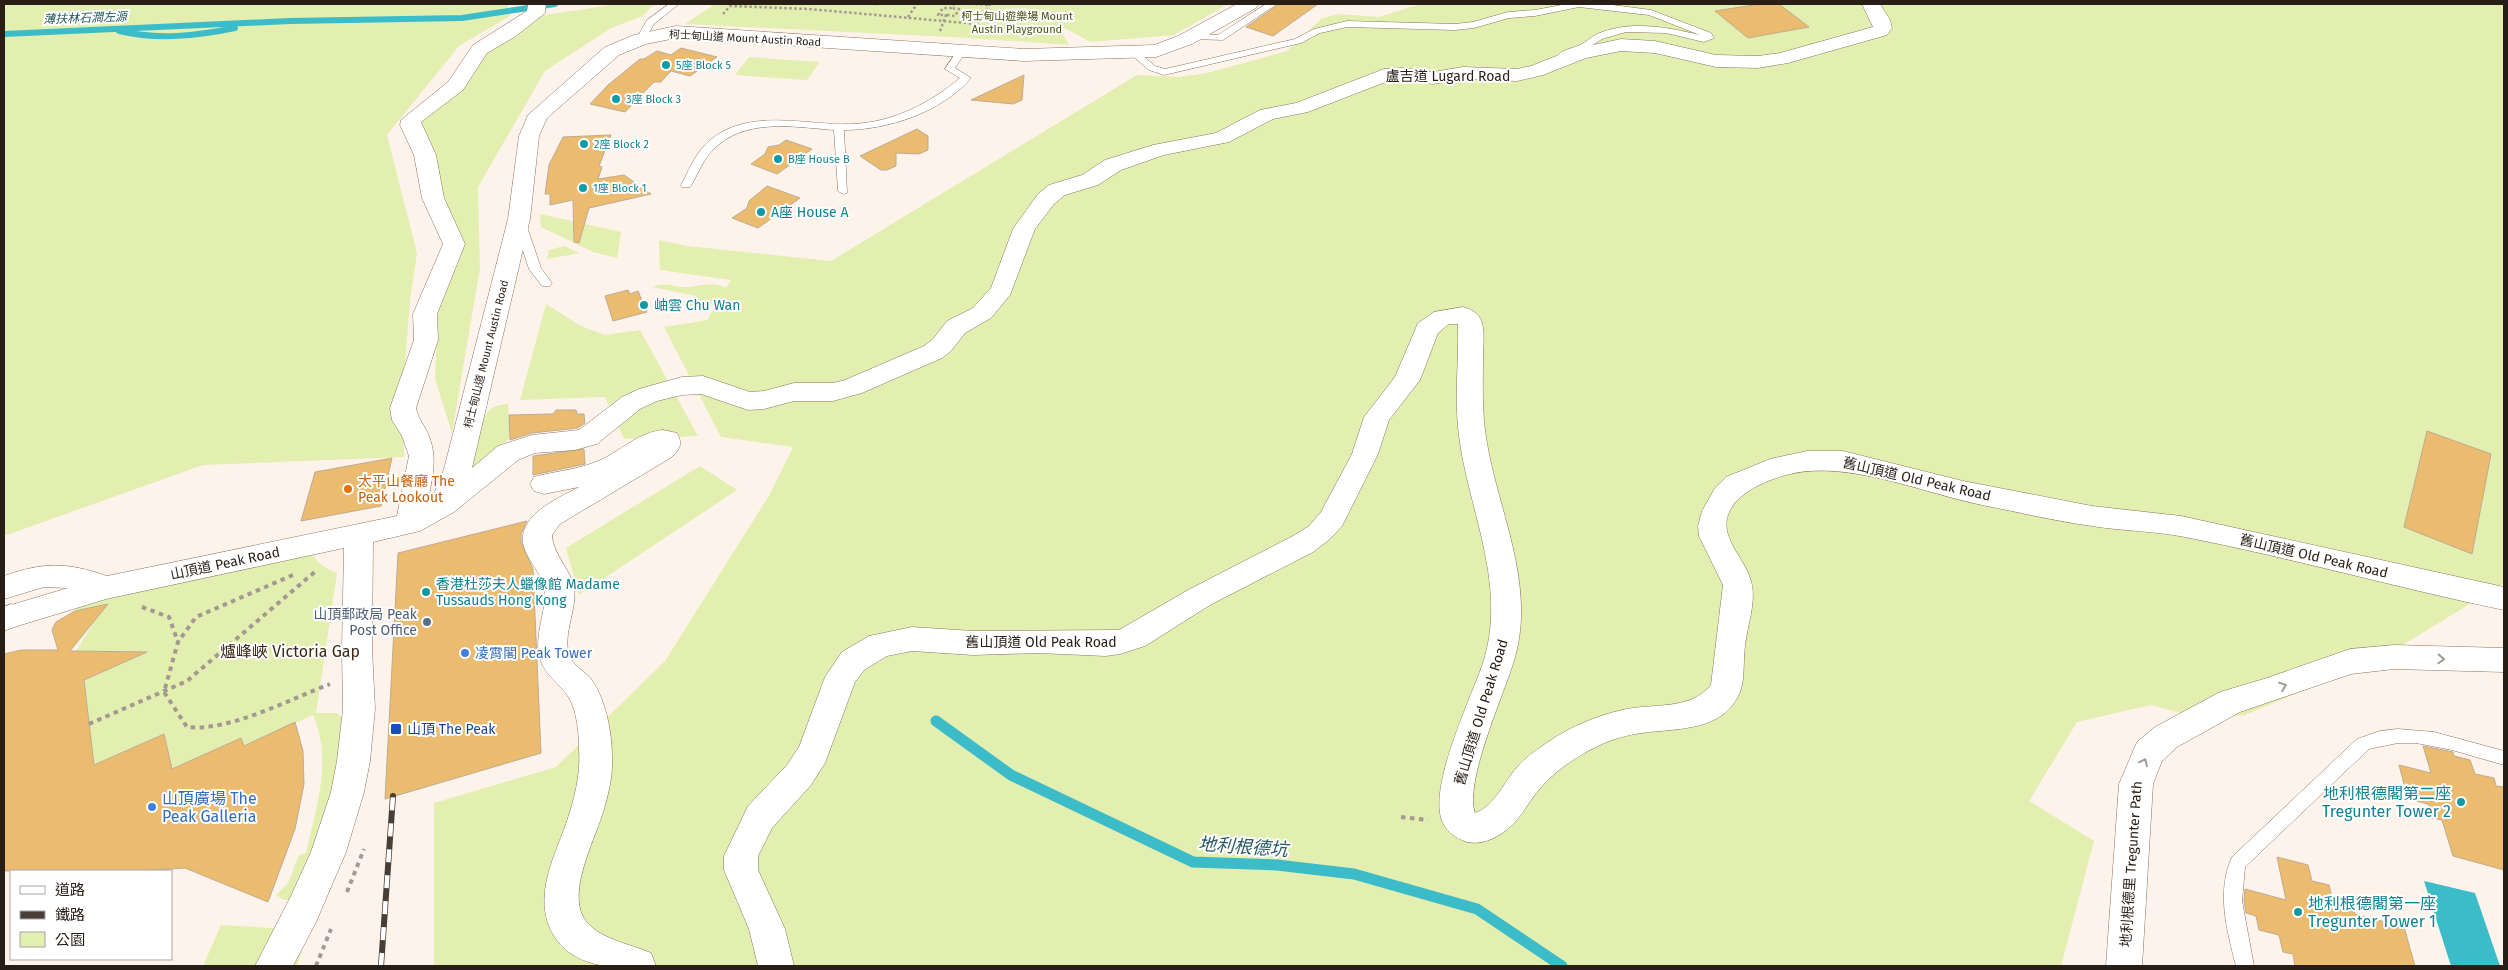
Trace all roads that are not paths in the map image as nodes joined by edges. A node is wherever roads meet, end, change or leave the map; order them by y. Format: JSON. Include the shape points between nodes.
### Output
{"nodes":[{"id":1,"x":674,"y":4,"type":"edge"},
{"id":2,"x":1250,"y":4,"type":"edge"},
{"id":3,"x":1272,"y":4,"type":"edge"},
{"id":4,"x":1872,"y":4,"type":"edge"},
{"id":5,"x":536,"y":8,"type":"edge"},
{"id":6,"x":1192,"y":36,"type":"junction"},
{"id":7,"x":641,"y":39,"type":"junction"},
{"id":8,"x":962,"y":50,"type":"junction"},
{"id":9,"x":1132,"y":52,"type":"junction"},
{"id":10,"x":1564,"y":58,"type":"junction"},
{"id":11,"x":839,"y":127,"type":"junction"},
{"id":12,"x":686,"y":185,"type":"dead end"},
{"id":13,"x":843,"y":191,"type":"dead end"},
{"id":14,"x":519,"y":219,"type":"junction"},
{"id":15,"x":546,"y":283,"type":"dead end"},
{"id":16,"x":544,"y":484,"type":"dead end"},
{"id":17,"x":444,"y":506,"type":"junction"},
{"id":18,"x":410,"y":524,"type":"junction"},
{"id":19,"x":358,"y":536,"type":"junction"},
{"id":20,"x":4,"y":588,"type":"edge"},
{"id":21,"x":106,"y":588,"type":"junction"},
{"id":22,"x":2504,"y":599,"type":"edge"},
{"id":23,"x":7,"y":617,"type":"edge"},
{"id":24,"x":2504,"y":660,"type":"edge"},
{"id":25,"x":2504,"y":758,"type":"edge"},
{"id":26,"x":273,"y":966,"type":"edge"},
{"id":27,"x":638,"y":966,"type":"edge"},
{"id":28,"x":776,"y":966,"type":"edge"},
{"id":29,"x":2124,"y":966,"type":"edge"},
{"id":30,"x":2245,"y":966,"type":"edge"}],
"edges":[{"from":1,"to":7,"type":"lane","via":[[650,22]]},
{"from":2,"to":6,"type":"street","name":"柯士甸山道 Mount Austin Road"},
{"from":3,"to":6,"type":"lane","via":[[1220,38]]},
{"from":4,"to":10,"type":"street","name":"盧吉道 Lugard Road","via":[[1881,20],[1883,28],[1880,31],[1776,60],[1716,62],[1626,45],[1607,46]]},
{"from":5,"to":18,"type":"street","via":[[509,32],[480,49],[456,86],[410,124],[425,155],[439,214],[454,244],[425,314],[426,340],[403,408],[405,420],[415,434],[422,456]]},
{"from":6,"to":9,"type":"street","name":"柯士甸山道 Mount Austin Road","via":[[1169,48]]},
{"from":7,"to":8,"type":"street","name":"柯士甸山道 Mount Austin Road","via":[[676,32]]},
{"from":7,"to":14,"type":"street","name":"柯士甸山道 Mount Austin Road","via":[[612,51],[538,114],[529,136]]},
{"from":8,"to":9,"type":"street","name":"柯士甸山道 Mount Austin Road","via":[[1024,55]]},
{"from":8,"to":11,"type":"lane","via":[[950,69],[966,78],[936,102],[890,120]]},
{"from":9,"to":10,"type":"lane","via":[[1152,68],[1164,72],[1298,41],[1332,26],[1455,27],[1579,4],[1651,13],[1709,38],[1658,30],[1623,29],[1566,52],[1561,57]]},
{"from":10,"to":17,"type":"street","name":"盧吉道 Lugard Road","via":[[1536,71],[1517,75],[1463,73],[1431,78],[1384,75],[1301,108],[1267,114],[1222,138],[1165,147],[1118,163],[1087,181],[1058,190],[1046,199],[1022,233],[1002,290],[981,315],[956,327],[933,352],[837,392],[794,392],[748,401],[703,385],[677,387],[648,395],[631,403],[588,437],[532,444],[508,453]]},
{"from":11,"to":12,"type":"lane","via":[[784,122],[757,124],[738,130],[705,151]]},
{"from":11,"to":13,"type":"lane"},
{"from":14,"to":15,"type":"lane","via":[[535,269]]},
{"from":14,"to":17,"type":"street","name":"柯士甸山道 Mount Austin Road","via":[[458,469]]},
{"from":16,"to":27,"type":"street","via":[[596,474],[653,441],[668,440],[668,445],[662,450],[550,517],[537,539],[559,587],[554,658],[584,695],[596,746],[593,786],[563,884],[562,911],[568,926],[582,941]]},
{"from":17,"to":18,"type":"street","name":"山頂道 Peak Road"},
{"from":18,"to":19,"type":"street","name":"山頂道 Peak Road"},
{"from":19,"to":21,"type":"street","name":"山頂道 Peak Road"},
{"from":19,"to":26,"type":"street","via":[[359,728],[352,774],[344,808],[312,894]]},
{"from":20,"to":21,"type":"street","via":[[47,574],[63,574]]},
{"from":21,"to":23,"type":"street","name":"山頂道 Peak Road"},
{"from":22,"to":28,"type":"street","name":"舊山頂道 Old Peak Road","via":[[2181,526],[2092,516],[1963,491],[1843,461],[1789,464],[1736,484],[1725,495],[1714,517],[1714,541],[1738,585],[1728,683],[1720,699],[1702,712],[1634,721],[1584,738],[1535,771],[1494,820],[1480,828],[1464,826],[1456,814],[1461,773],[1502,653],[1508,599],[1504,564],[1473,440],[1470,322],[1463,315],[1447,316],[1428,328],[1407,380],[1377,417],[1365,454],[1329,523],[1303,544],[1120,642],[973,643],[912,639],[880,645],[852,661],[841,676],[814,753],[799,775],[760,817],[741,856],[741,870],[767,929]]},
{"from":29,"to":24,"type":"street","name":"地利根德里 Tregunter Path","one_way":true,"via":[[2136,784],[2149,752],[2166,737],[2231,701],[2350,662],[2394,657]]},
{"from":25,"to":30,"type":"lane","via":[[2403,735],[2363,744],[2238,864],[2232,881],[2232,897]]}]}
